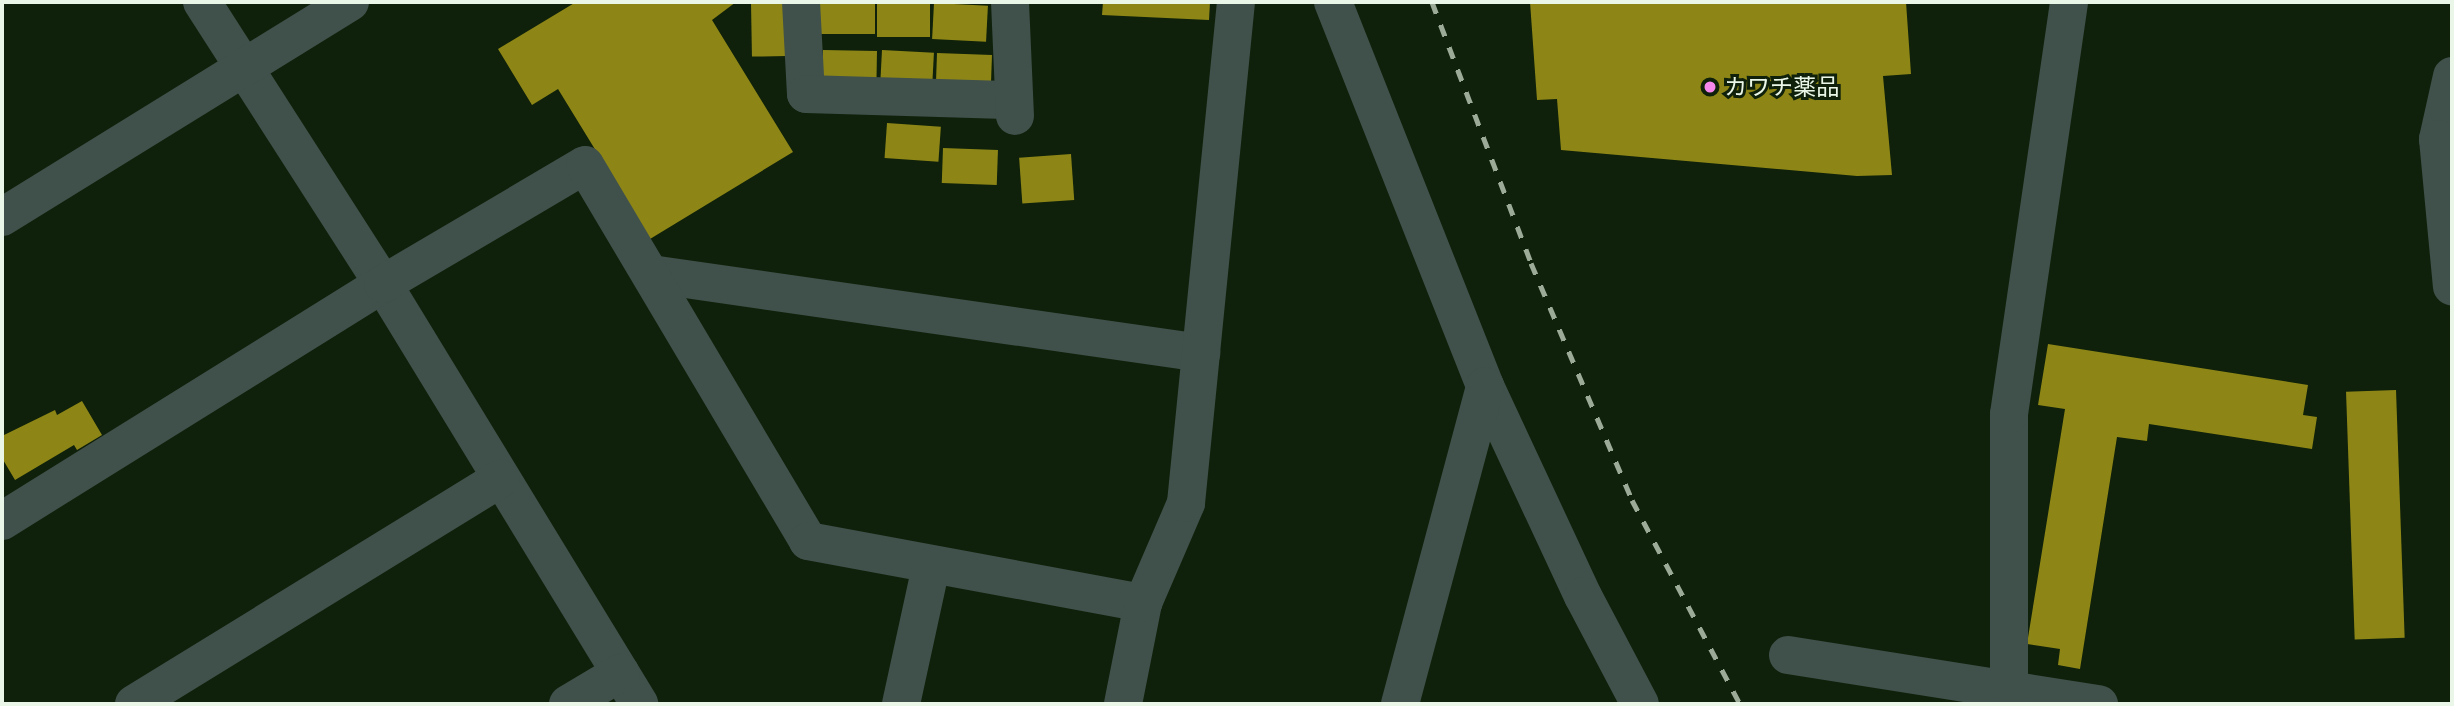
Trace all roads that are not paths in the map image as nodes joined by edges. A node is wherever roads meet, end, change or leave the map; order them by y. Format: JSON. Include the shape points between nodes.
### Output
{"nodes":[{"id":1,"x":202,"y":2,"type":"edge"},
{"id":2,"x":350,"y":2,"type":"edge"},
{"id":3,"x":801,"y":2,"type":"edge"},
{"id":4,"x":1010,"y":2,"type":"edge"},
{"id":5,"x":1236,"y":2,"type":"edge"},
{"id":6,"x":1333,"y":2,"type":"edge"},
{"id":7,"x":2070,"y":2,"type":"edge"},
{"id":8,"x":244,"y":69,"type":"junction"},
{"id":9,"x":2452,"y":76,"type":"edge"},
{"id":10,"x":2,"y":217,"type":"edge"},
{"id":11,"x":651,"y":274,"type":"junction"},
{"id":12,"x":383,"y":284,"type":"junction"},
{"id":13,"x":2452,"y":286,"type":"edge"},
{"id":14,"x":1201,"y":353,"type":"junction"},
{"id":15,"x":1485,"y":386,"type":"junction"},
{"id":16,"x":500,"y":479,"type":"junction"},
{"id":17,"x":2,"y":521,"type":"edge"},
{"id":18,"x":931,"y":566,"type":"junction"},
{"id":19,"x":1143,"y":603,"type":"junction"},
{"id":20,"x":1788,"y":655,"type":"dead end"},
{"id":21,"x":629,"y":688,"type":"edge"},
{"id":22,"x":2009,"y":690,"type":"junction"},
{"id":23,"x":134,"y":704,"type":"edge"},
{"id":24,"x":568,"y":704,"type":"edge"},
{"id":25,"x":901,"y":704,"type":"edge"},
{"id":26,"x":1123,"y":704,"type":"edge"},
{"id":27,"x":1400,"y":704,"type":"edge"},
{"id":28,"x":1640,"y":704,"type":"edge"},
{"id":29,"x":2099,"y":704,"type":"edge"}],
"edges":[{"from":1,"to":8,"type":"street"},
{"from":2,"to":8,"type":"street"},
{"from":3,"to":4,"type":"street","via":[[806,94],[1015,108]]},
{"from":5,"to":14,"type":"street"},
{"from":6,"to":15,"type":"street"},
{"from":7,"to":22,"type":"street","via":[[2009,414]]},
{"from":8,"to":10,"type":"street"},
{"from":8,"to":12,"type":"street"},
{"from":9,"to":13,"type":"street","via":[[2438,139]]},
{"from":11,"to":12,"type":"street","via":[[585,165]]},
{"from":11,"to":14,"type":"street"},
{"from":11,"to":18,"type":"street","via":[[808,541]]},
{"from":12,"to":16,"type":"street"},
{"from":12,"to":17,"type":"street"},
{"from":14,"to":19,"type":"street","via":[[1186,502]]},
{"from":15,"to":27,"type":"street"},
{"from":15,"to":28,"type":"street","via":[[1583,596]]},
{"from":16,"to":21,"type":"street"},
{"from":16,"to":23,"type":"street"},
{"from":18,"to":19,"type":"street"},
{"from":18,"to":25,"type":"street"},
{"from":19,"to":26,"type":"street"},
{"from":20,"to":22,"type":"street"},
{"from":21,"to":24,"type":"street"},
{"from":22,"to":29,"type":"street"}]}
